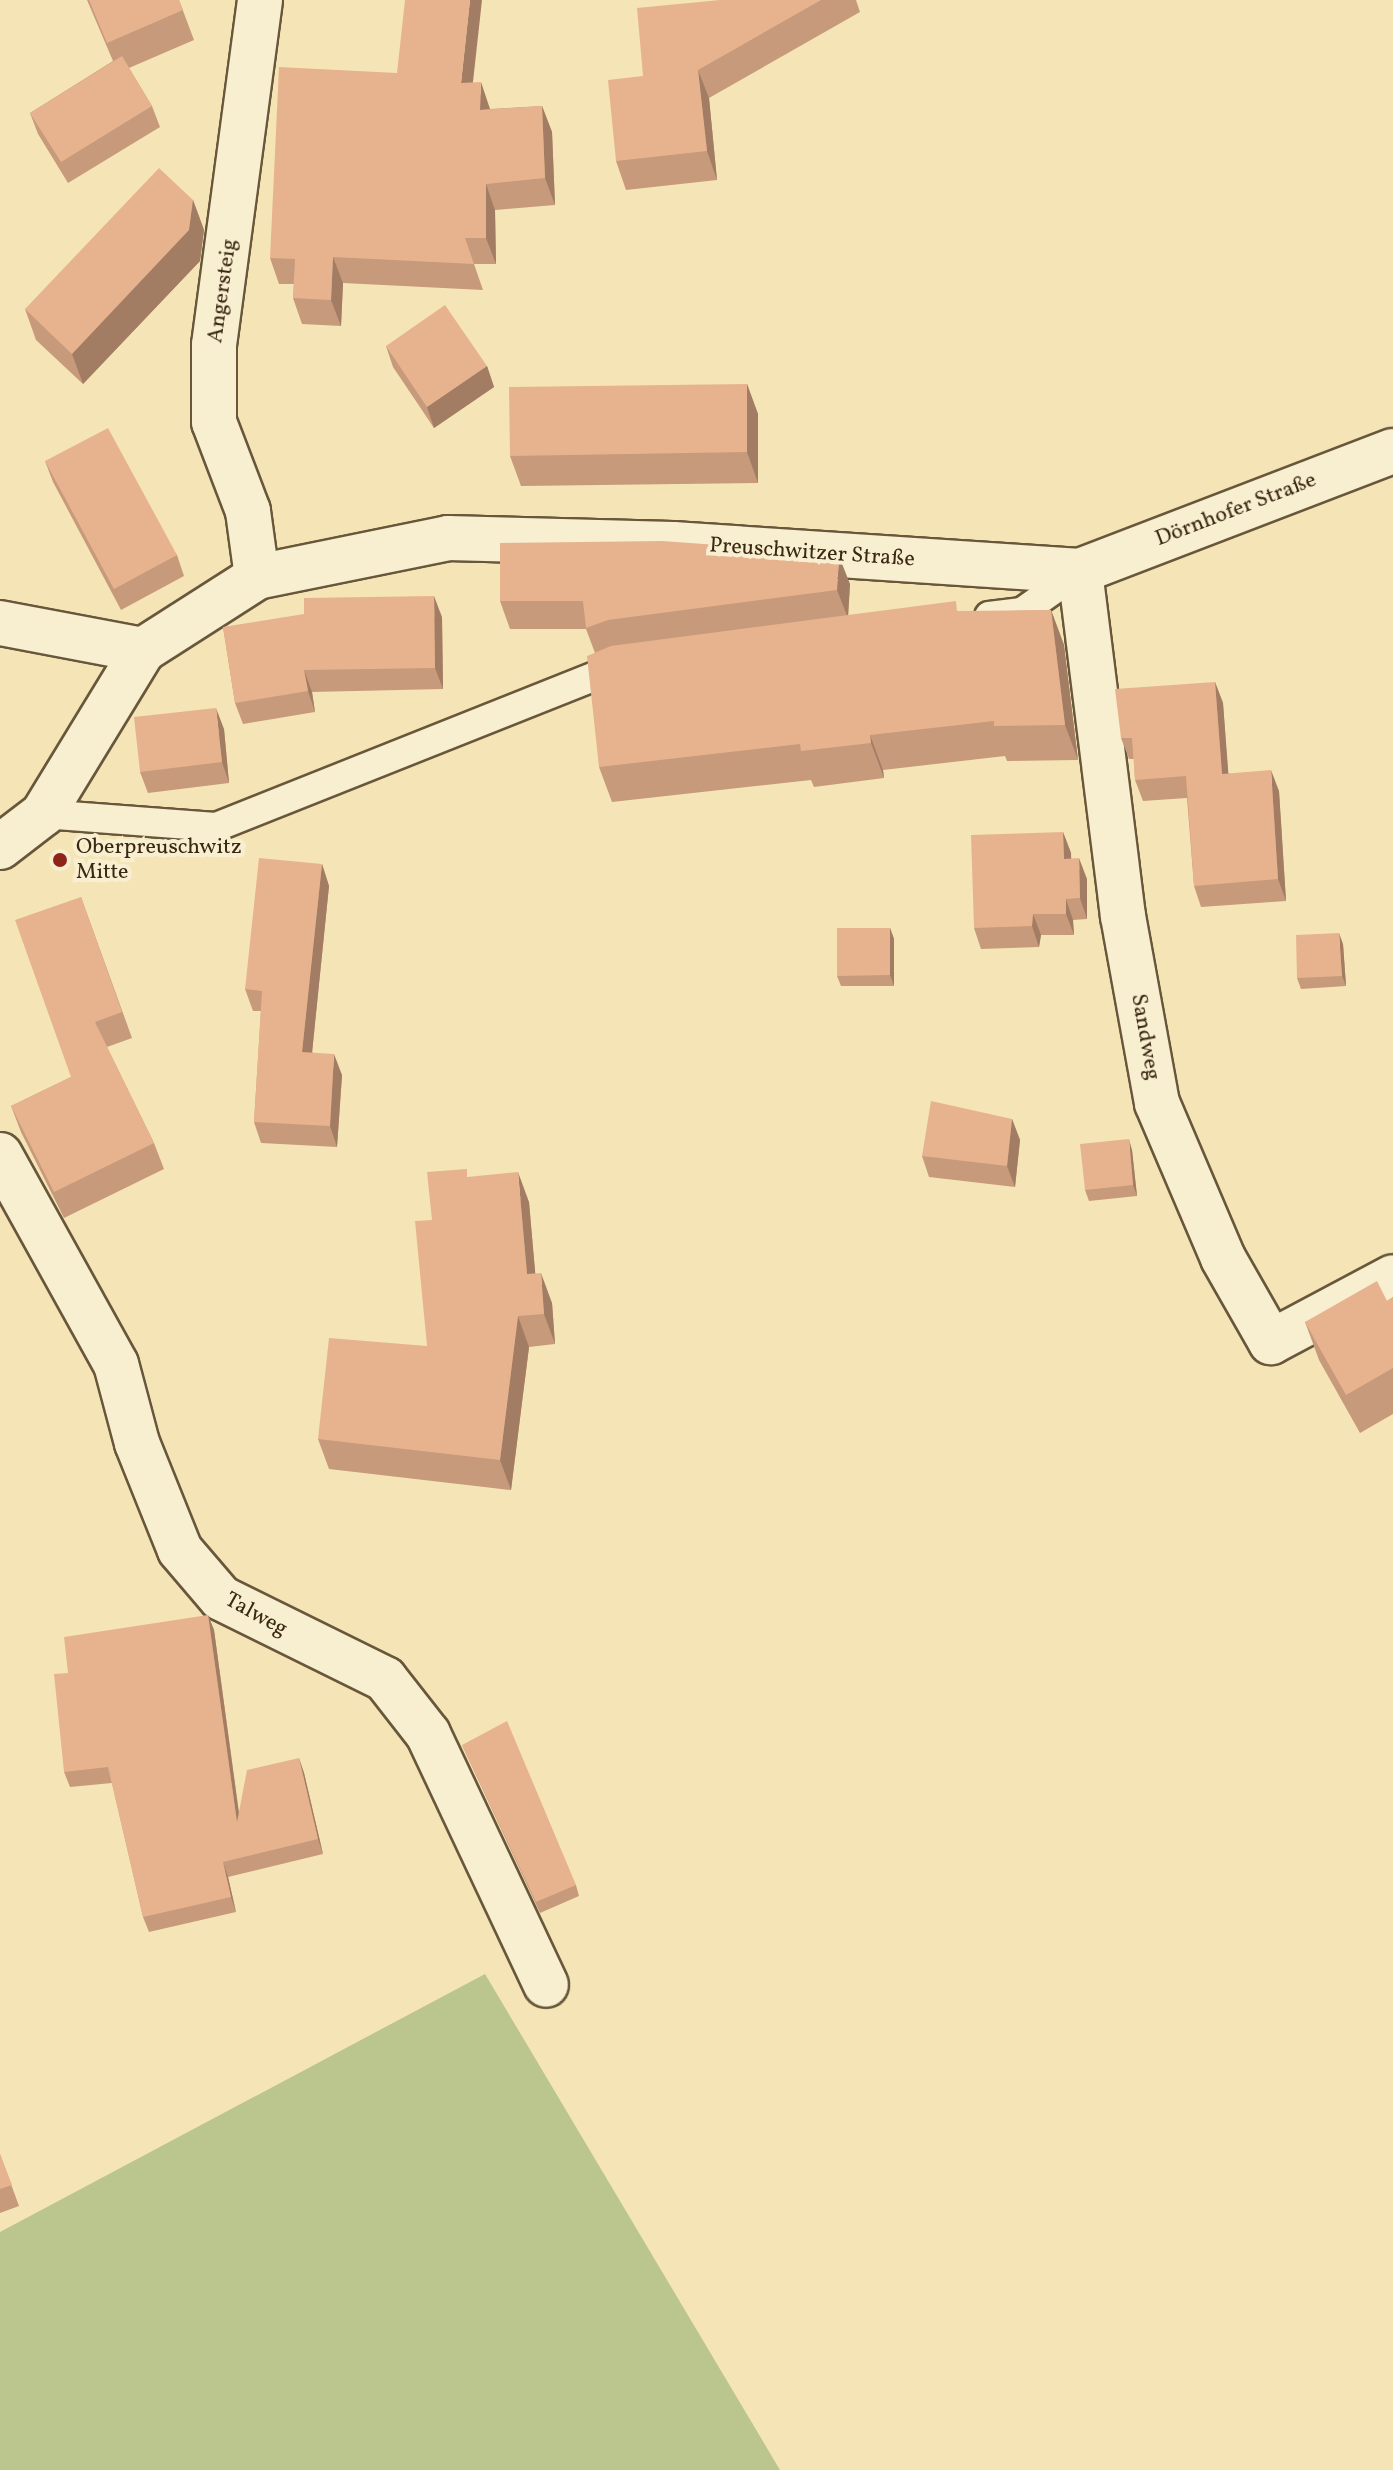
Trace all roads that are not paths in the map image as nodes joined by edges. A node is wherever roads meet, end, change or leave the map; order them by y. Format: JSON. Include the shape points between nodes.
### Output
{"nodes":[{"id":1,"x":260,"y":0,"type":"edge"},
{"id":2,"x":1393,"y":451,"type":"edge"},
{"id":3,"x":1080,"y":571,"type":"junction"},
{"id":4,"x":257,"y":577,"type":"junction"},
{"id":5,"x":960,"y":620,"type":"edge"},
{"id":6,"x":0,"y":623,"type":"edge"},
{"id":7,"x":143,"y":650,"type":"junction"},
{"id":8,"x":651,"y":661,"type":"edge"},
{"id":9,"x":43,"y":814,"type":"junction"},
{"id":10,"x":0,"y":847,"type":"edge"},
{"id":11,"x":0,"y":1155,"type":"edge"},
{"id":12,"x":1393,"y":1277,"type":"edge"},
{"id":13,"x":546,"y":1985,"type":"dead end"}],
"edges":[{"from":1,"to":4,"type":"street","name":"Angersteig","via":[[214,345],[214,422],[248,511]]},
{"from":2,"to":3,"type":"street","name":"Dörnhofer Straße"},
{"from":3,"to":4,"type":"street","name":"Preuschwitzer Straße","via":[[673,544],[448,538]]},
{"from":3,"to":5,"type":"lane","via":[[1022,612]]},
{"from":3,"to":12,"type":"street","name":"Sandweg","via":[[1123,916],[1157,1103],[1223,1258],[1271,1342]]},
{"from":4,"to":7,"type":"street","name":"Preuschwitzer Straße"},
{"from":6,"to":7,"type":"street"},
{"from":7,"to":9,"type":"street","name":"Preuschwitzer Straße"},
{"from":8,"to":9,"type":"lane","via":[[620,665],[216,827]]},
{"from":9,"to":10,"type":"street","name":"Preuschwitzer Straße"},
{"from":11,"to":13,"type":"street","name":"Talweg","via":[[116,1364],[137,1443],[180,1550],[221,1598],[385,1679],[428,1734]]}]}
